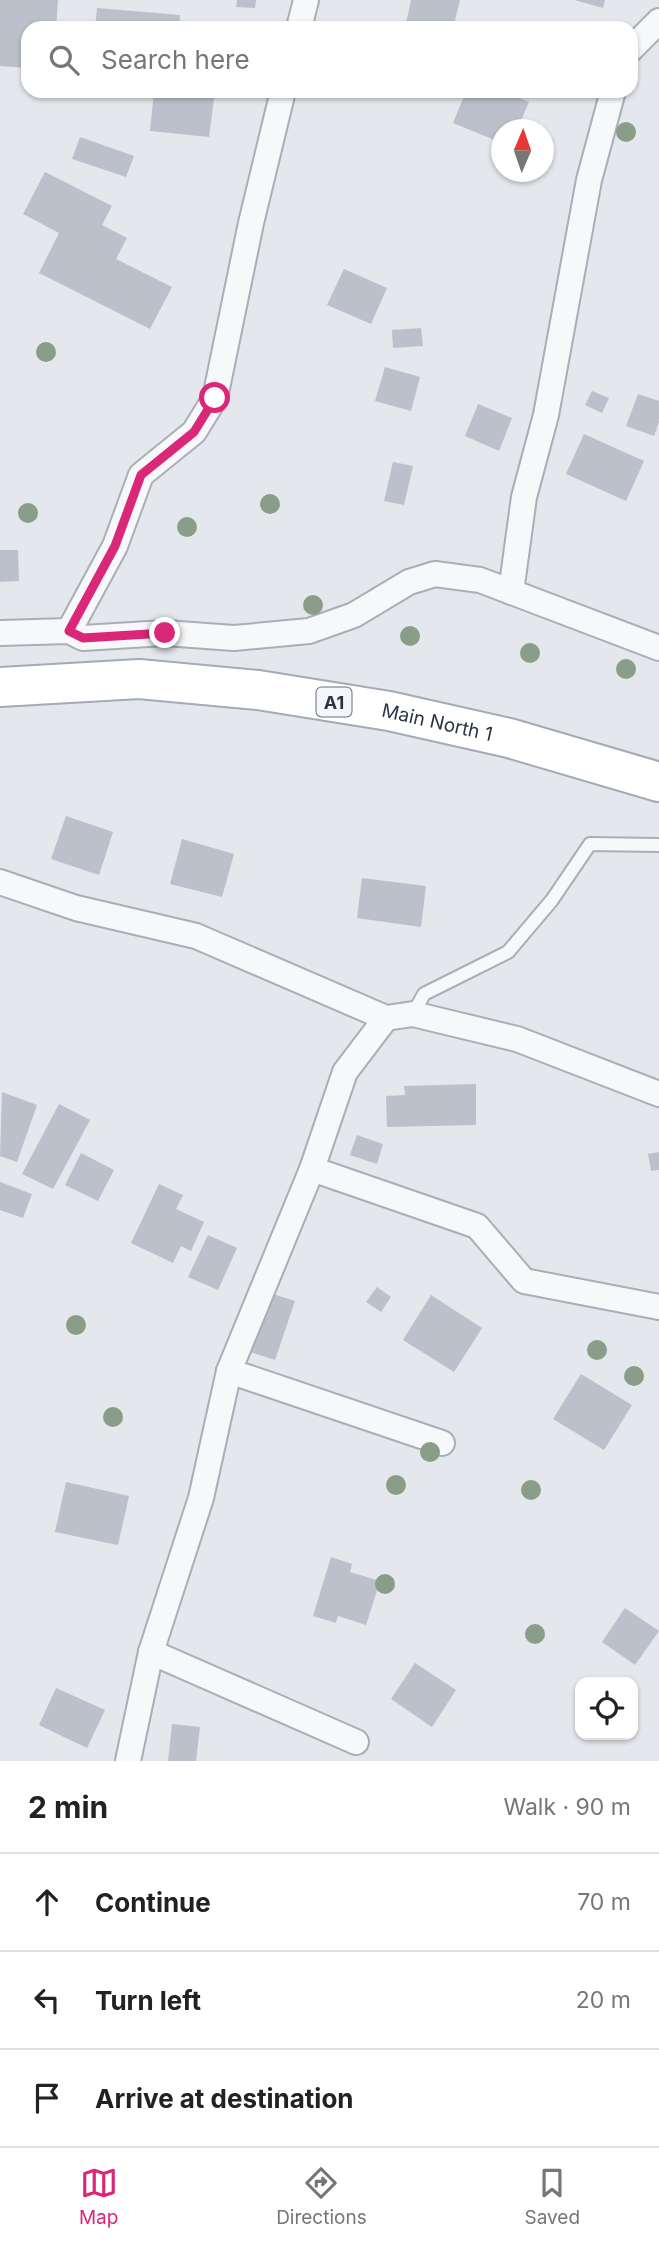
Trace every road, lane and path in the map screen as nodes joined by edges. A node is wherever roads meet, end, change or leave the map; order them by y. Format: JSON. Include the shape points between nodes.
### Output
{"nodes":[{"id":1,"x":306,"y":0,"type":"edge"},
{"id":2,"x":301,"y":21,"type":"edge"},
{"id":3,"x":659,"y":22,"type":"edge"},
{"id":4,"x":638,"y":42,"type":"edge"},
{"id":5,"x":282,"y":98,"type":"edge"},
{"id":6,"x":611,"y":98,"type":"edge"},
{"id":7,"x":511,"y":592,"type":"junction"},
{"id":8,"x":69,"y":631,"type":"junction"},
{"id":9,"x":0,"y":633,"type":"edge"},
{"id":10,"x":659,"y":648,"type":"edge"},
{"id":11,"x":0,"y":687,"type":"edge"},
{"id":12,"x":659,"y":782,"type":"edge"},
{"id":13,"x":659,"y":845,"type":"edge"},
{"id":14,"x":0,"y":882,"type":"edge"},
{"id":15,"x":413,"y":1014,"type":"junction"},
{"id":16,"x":386,"y":1018,"type":"junction"},
{"id":17,"x":659,"y":1094,"type":"edge"},
{"id":18,"x":312,"y":1169,"type":"junction"},
{"id":19,"x":659,"y":1307,"type":"edge"},
{"id":20,"x":229,"y":1371,"type":"junction"},
{"id":21,"x":442,"y":1443,"type":"dead end"},
{"id":22,"x":151,"y":1652,"type":"junction"},
{"id":23,"x":356,"y":1742,"type":"dead end"},
{"id":24,"x":128,"y":1761,"type":"edge"}],
"edges":[{"from":1,"to":2,"type":"street"},
{"from":3,"to":4,"type":"street"},
{"from":5,"to":8,"type":"street","via":[[215,398],[194,432],[141,475],[115,546]]},
{"from":6,"to":7,"type":"street","via":[[589,180],[546,415],[524,497]]},
{"from":7,"to":8,"type":"street","via":[[480,580],[435,574],[409,582],[354,615],[309,631],[234,638],[165,633],[83,638]]},
{"from":7,"to":10,"type":"street"},
{"from":8,"to":9,"type":"street"},
{"from":11,"to":12,"type":"main road","name":"Main North 1","number":"A1","via":[[139,680],[258,690],[389,711],[509,738]]},
{"from":13,"to":15,"type":"lane","via":[[590,844],[552,900],[508,952],[424,994]]},
{"from":14,"to":16,"type":"street","via":[[76,908],[196,936]]},
{"from":15,"to":16,"type":"street"},
{"from":15,"to":17,"type":"street","via":[[517,1039]]},
{"from":16,"to":18,"type":"street","via":[[345,1072]]},
{"from":18,"to":19,"type":"street","via":[[477,1226],[524,1281]]},
{"from":18,"to":20,"type":"street"},
{"from":20,"to":21,"type":"street"},
{"from":20,"to":22,"type":"street","via":[[201,1498]]},
{"from":22,"to":23,"type":"street"},
{"from":22,"to":24,"type":"street"}]}
